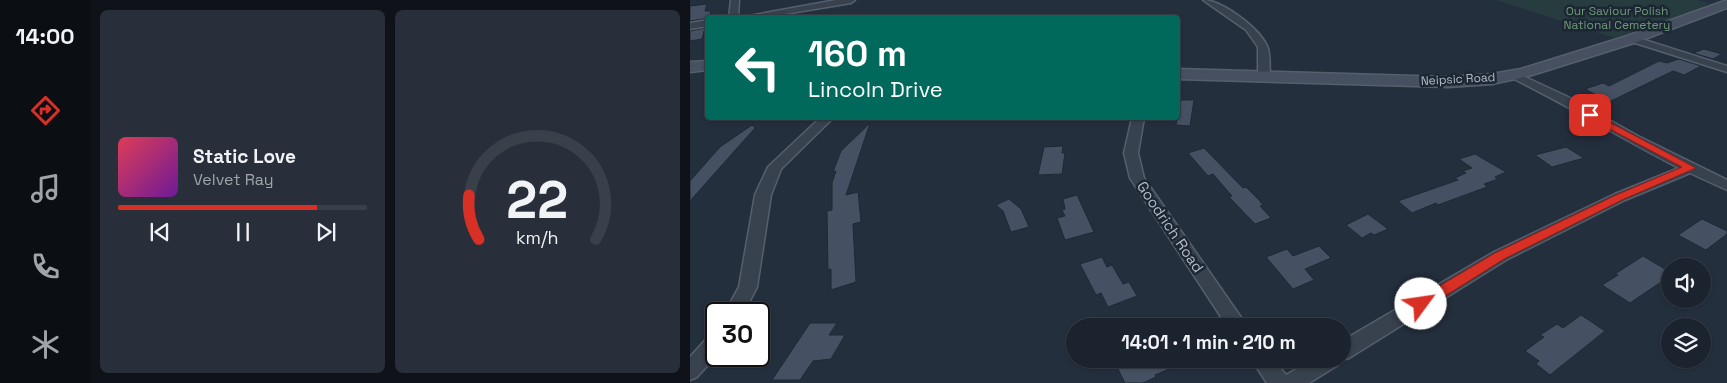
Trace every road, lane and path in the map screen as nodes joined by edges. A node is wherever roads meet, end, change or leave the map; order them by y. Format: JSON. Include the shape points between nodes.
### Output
{"nodes":[{"id":1,"x":734,"y":0,"type":"edge"},
{"id":2,"x":851,"y":0,"type":"edge"},
{"id":3,"x":1207,"y":0,"type":"edge"},
{"id":4,"x":1727,"y":4,"type":"edge"},
{"id":5,"x":733,"y":15,"type":"edge"},
{"id":6,"x":760,"y":15,"type":"edge"},
{"id":7,"x":705,"y":24,"type":"edge"},
{"id":8,"x":690,"y":26,"type":"edge"},
{"id":9,"x":1632,"y":39,"type":"junction"},
{"id":10,"x":705,"y":65,"type":"edge"},
{"id":11,"x":690,"y":66,"type":"edge"},
{"id":12,"x":1727,"y":69,"type":"edge"},
{"id":13,"x":1180,"y":74,"type":"edge"},
{"id":14,"x":1514,"y":75,"type":"junction"},
{"id":15,"x":1264,"y":76,"type":"junction"},
{"id":16,"x":824,"y":120,"type":"edge"},
{"id":17,"x":1138,"y":120,"type":"edge"},
{"id":18,"x":1691,"y":168,"type":"junction"},
{"id":19,"x":1727,"y":186,"type":"edge"},
{"id":20,"x":740,"y":302,"type":"edge"},
{"id":21,"x":1232,"y":318,"type":"edge"},
{"id":22,"x":1351,"y":347,"type":"edge"},
{"id":23,"x":705,"y":354,"type":"edge"},
{"id":24,"x":1268,"y":368,"type":"edge"},
{"id":25,"x":1316,"y":368,"type":"edge"},
{"id":26,"x":690,"y":371,"type":"edge"},
{"id":27,"x":1279,"y":383,"type":"edge"},
{"id":28,"x":1292,"y":383,"type":"edge"}],
"edges":[{"from":1,"to":5,"type":"street"},
{"from":2,"to":6,"type":"street"},
{"from":3,"to":15,"type":"street","via":[[1249,28],[1262,47]]},
{"from":4,"to":9,"type":"street","name":"Neipsic Road"},
{"from":7,"to":8,"type":"street"},
{"from":9,"to":12,"type":"street"},
{"from":9,"to":14,"type":"street","name":"Neipsic Road"},
{"from":10,"to":11,"type":"street"},
{"from":13,"to":15,"type":"street","name":"Neipsic Road"},
{"from":14,"to":15,"type":"street","name":"Neipsic Road","via":[[1448,82]]},
{"from":14,"to":18,"type":"street"},
{"from":16,"to":20,"type":"street","via":[[775,167],[763,195],[748,287]]},
{"from":17,"to":21,"type":"street","name":"Goodrich Road","via":[[1131,153],[1136,178]]},
{"from":18,"to":19,"type":"street"},
{"from":18,"to":22,"type":"street","via":[[1620,197],[1500,256]]},
{"from":23,"to":26,"type":"street"},
{"from":24,"to":27,"type":"street"},
{"from":25,"to":28,"type":"street"}]}
